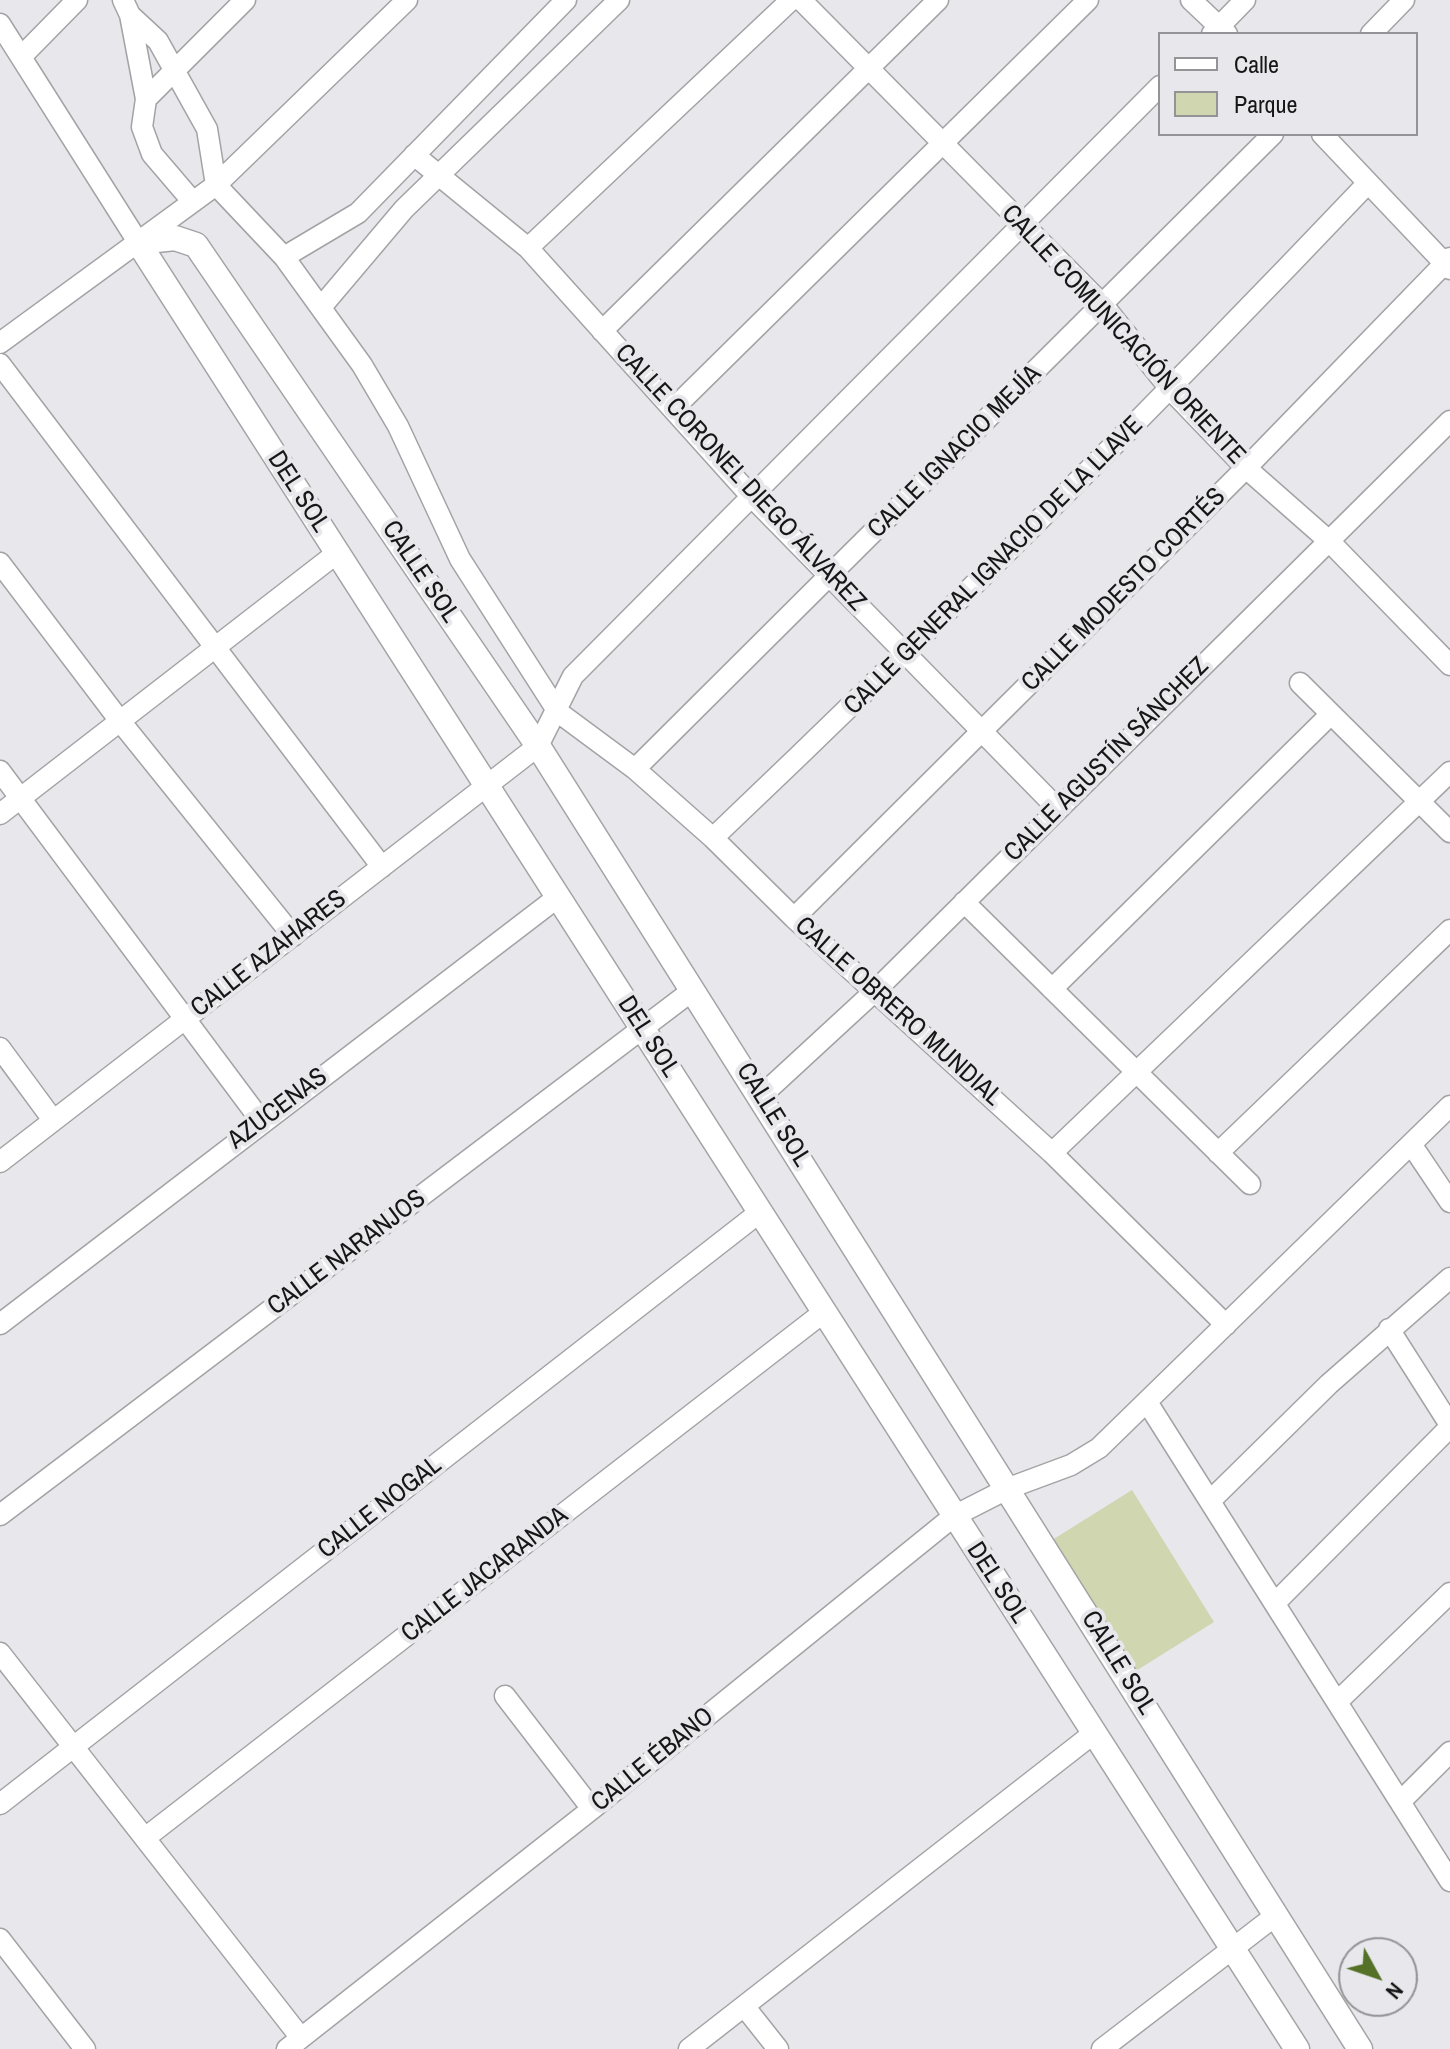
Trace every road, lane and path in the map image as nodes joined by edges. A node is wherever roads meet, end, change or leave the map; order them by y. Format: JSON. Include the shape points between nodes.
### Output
{"nodes":[{"id":1,"x":77,"y":0,"type":"edge"},
{"id":2,"x":245,"y":0,"type":"edge"},
{"id":3,"x":407,"y":0,"type":"edge"},
{"id":4,"x":566,"y":0,"type":"edge"},
{"id":5,"x":619,"y":0,"type":"edge"},
{"id":6,"x":791,"y":0,"type":"edge"},
{"id":7,"x":801,"y":0,"type":"edge"},
{"id":8,"x":938,"y":0,"type":"edge"},
{"id":9,"x":1088,"y":0,"type":"edge"},
{"id":10,"x":1191,"y":0,"type":"edge"},
{"id":11,"x":1245,"y":0,"type":"edge"},
{"id":12,"x":1404,"y":0,"type":"edge"},
{"id":13,"x":126,"y":8,"type":"edge"},
{"id":14,"x":0,"y":24,"type":"edge"},
{"id":15,"x":1219,"y":31,"type":"edge"},
{"id":16,"x":1373,"y":32,"type":"edge"},
{"id":17,"x":21,"y":57,"type":"junction"},
{"id":18,"x":870,"y":70,"type":"junction"},
{"id":19,"x":174,"y":71,"type":"junction"},
{"id":20,"x":1158,"y":88,"type":"edge"},
{"id":21,"x":146,"y":99,"type":"junction"},
{"id":22,"x":1271,"y":136,"type":"edge"},
{"id":23,"x":1324,"y":136,"type":"edge"},
{"id":24,"x":944,"y":145,"type":"junction"},
{"id":25,"x":414,"y":155,"type":"junction"},
{"id":26,"x":439,"y":176,"type":"junction"},
{"id":27,"x":1368,"y":183,"type":"junction"},
{"id":28,"x":216,"y":185,"type":"junction"},
{"id":29,"x":193,"y":202,"type":"junction"},
{"id":30,"x":404,"y":209,"type":"junction"},
{"id":31,"x":358,"y":213,"type":"junction"},
{"id":32,"x":1023,"y":225,"type":"junction"},
{"id":33,"x":138,"y":242,"type":"junction"},
{"id":34,"x":528,"y":248,"type":"junction"},
{"id":35,"x":284,"y":257,"type":"junction"},
{"id":36,"x":1448,"y":263,"type":"edge"},
{"id":37,"x":1103,"y":305,"type":"junction"},
{"id":38,"x":322,"y":306,"type":"junction"},
{"id":39,"x":602,"y":331,"type":"junction"},
{"id":40,"x":0,"y":343,"type":"edge"},
{"id":41,"x":0,"y":364,"type":"edge"},
{"id":42,"x":1171,"y":390,"type":"junction"},
{"id":43,"x":673,"y":409,"type":"junction"},
{"id":44,"x":1450,"y":421,"type":"edge"},
{"id":45,"x":1246,"y":468,"type":"junction"},
{"id":46,"x":751,"y":496,"type":"junction"},
{"id":47,"x":1329,"y":541,"type":"junction"},
{"id":48,"x":337,"y":553,"type":"junction"},
{"id":49,"x":0,"y":563,"type":"edge"},
{"id":50,"x":830,"y":577,"type":"junction"},
{"id":51,"x":215,"y":647,"type":"junction"},
{"id":52,"x":907,"y":654,"type":"junction"},
{"id":53,"x":1450,"y":665,"type":"edge"},
{"id":54,"x":1300,"y":683,"type":"dead end"},
{"id":55,"x":558,"y":712,"type":"junction"},
{"id":56,"x":1331,"y":714,"type":"junction"},
{"id":57,"x":120,"y":721,"type":"junction"},
{"id":58,"x":982,"y":731,"type":"junction"},
{"id":59,"x":538,"y":746,"type":"junction"},
{"id":60,"x":635,"y":769,"type":"junction"},
{"id":61,"x":0,"y":771,"type":"edge"},
{"id":62,"x":1450,"y":772,"type":"edge"},
{"id":63,"x":487,"y":786,"type":"junction"},
{"id":64,"x":20,"y":798,"type":"junction"},
{"id":65,"x":1419,"y":801,"type":"junction"},
{"id":66,"x":1058,"y":809,"type":"junction"},
{"id":67,"x":0,"y":814,"type":"edge"},
{"id":68,"x":1450,"y":832,"type":"edge"},
{"id":69,"x":713,"y":838,"type":"junction"},
{"id":70,"x":382,"y":867,"type":"junction"},
{"id":71,"x":558,"y":897,"type":"junction"},
{"id":72,"x":964,"y":902,"type":"junction"},
{"id":73,"x":794,"y":918,"type":"junction"},
{"id":74,"x":1450,"y":930,"type":"edge"},
{"id":75,"x":293,"y":936,"type":"junction"},
{"id":76,"x":1052,"y":989,"type":"junction"},
{"id":77,"x":693,"y":990,"type":"junction"},
{"id":78,"x":876,"y":990,"type":"junction"},
{"id":79,"x":185,"y":1019,"type":"junction"},
{"id":80,"x":643,"y":1028,"type":"junction"},
{"id":81,"x":0,"y":1048,"type":"edge"},
{"id":82,"x":1137,"y":1072,"type":"junction"},
{"id":83,"x":761,"y":1096,"type":"junction"},
{"id":84,"x":1450,"y":1106,"type":"edge"},
{"id":85,"x":53,"y":1120,"type":"junction"},
{"id":86,"x":262,"y":1122,"type":"junction"},
{"id":87,"x":1411,"y":1144,"type":"junction"},
{"id":88,"x":1052,"y":1153,"type":"junction"},
{"id":89,"x":1218,"y":1153,"type":"junction"},
{"id":90,"x":0,"y":1162,"type":"edge"},
{"id":91,"x":1250,"y":1184,"type":"dead end"},
{"id":92,"x":1450,"y":1202,"type":"edge"},
{"id":93,"x":760,"y":1212,"type":"junction"},
{"id":94,"x":1450,"y":1278,"type":"edge"},
{"id":95,"x":824,"y":1312,"type":"junction"},
{"id":96,"x":0,"y":1324,"type":"edge"},
{"id":97,"x":1226,"y":1325,"type":"junction"},
{"id":98,"x":1389,"y":1329,"type":"junction"},
{"id":99,"x":1147,"y":1402,"type":"junction"},
{"id":100,"x":1450,"y":1426,"type":"edge"},
{"id":101,"x":1009,"y":1488,"type":"junction"},
{"id":102,"x":1210,"y":1501,"type":"junction"},
{"id":103,"x":0,"y":1515,"type":"edge"},
{"id":104,"x":954,"y":1516,"type":"junction"},
{"id":105,"x":1450,"y":1593,"type":"edge"},
{"id":106,"x":1275,"y":1603,"type":"junction"},
{"id":107,"x":0,"y":1653,"type":"edge"},
{"id":108,"x":505,"y":1696,"type":"dead end"},
{"id":109,"x":1337,"y":1702,"type":"junction"},
{"id":110,"x":1094,"y":1733,"type":"junction"},
{"id":111,"x":73,"y":1747,"type":"junction"},
{"id":112,"x":1450,"y":1752,"type":"edge"},
{"id":113,"x":1400,"y":1802,"type":"junction"},
{"id":114,"x":0,"y":1804,"type":"edge"},
{"id":115,"x":592,"y":1809,"type":"junction"},
{"id":116,"x":145,"y":1838,"type":"junction"},
{"id":117,"x":1450,"y":1881,"type":"edge"},
{"id":118,"x":1275,"y":1916,"type":"junction"},
{"id":119,"x":0,"y":1939,"type":"edge"},
{"id":120,"x":1233,"y":1949,"type":"junction"},
{"id":121,"x":744,"y":2006,"type":"junction"},
{"id":122,"x":294,"y":2044,"type":"edge"},
{"id":123,"x":85,"y":2049,"type":"edge"},
{"id":124,"x":689,"y":2049,"type":"edge"},
{"id":125,"x":778,"y":2049,"type":"edge"},
{"id":126,"x":1102,"y":2049,"type":"edge"},
{"id":127,"x":1297,"y":2049,"type":"edge"},
{"id":128,"x":1360,"y":2049,"type":"edge"}],
"edges":[{"from":1,"to":17,"type":"street"},
{"from":2,"to":19,"type":"street"},
{"from":3,"to":28,"type":"street"},
{"from":4,"to":25,"type":"street"},
{"from":5,"to":26,"type":"street"},
{"from":6,"to":34,"type":"street"},
{"from":7,"to":18,"type":"street","name":"CALLE COMUNICACIÓN ORIENTE"},
{"from":8,"to":18,"type":"street"},
{"from":9,"to":24,"type":"street"},
{"from":10,"to":15,"type":"street"},
{"from":11,"to":15,"type":"street"},
{"from":12,"to":16,"type":"street"},
{"from":13,"to":19,"type":"street","via":[[158,41]]},
{"from":13,"to":21,"type":"street"},
{"from":14,"to":17,"type":"street","name":"DEL SOL"},
{"from":17,"to":33,"type":"street","name":"DEL SOL"},
{"from":18,"to":24,"type":"street","name":"CALLE COMUNICACIÓN ORIENTE"},
{"from":18,"to":39,"type":"street"},
{"from":19,"to":21,"type":"street"},
{"from":19,"to":28,"type":"street","via":[[207,129]]},
{"from":20,"to":32,"type":"street"},
{"from":21,"to":29,"type":"street","via":[[142,127],[152,154]]},
{"from":22,"to":37,"type":"street","name":"CALLE IGNACIO MEJÍA"},
{"from":23,"to":27,"type":"street"},
{"from":24,"to":32,"type":"street","name":"CALLE COMUNICACIÓN ORIENTE"},
{"from":24,"to":43,"type":"street"},
{"from":25,"to":26,"type":"street","name":"CALLE CORONEL DIEGO ÁLVAREZ"},
{"from":25,"to":31,"type":"street"},
{"from":26,"to":30,"type":"street"},
{"from":26,"to":34,"type":"street","name":"CALLE CORONEL DIEGO ÁLVAREZ"},
{"from":27,"to":36,"type":"street"},
{"from":27,"to":42,"type":"street","name":"CALLE GENERAL IGNACIO DE LA LLAVE"},
{"from":28,"to":29,"type":"street"},
{"from":28,"to":35,"type":"street"},
{"from":29,"to":33,"type":"street"},
{"from":30,"to":31,"type":"street"},
{"from":30,"to":38,"type":"street"},
{"from":31,"to":35,"type":"street"},
{"from":32,"to":37,"type":"street","name":"CALLE COMUNICACIÓN ORIENTE"},
{"from":32,"to":46,"type":"street"},
{"from":33,"to":40,"type":"street"},
{"from":33,"to":48,"type":"street","name":"DEL SOL"},
{"from":33,"to":59,"type":"street","name":"CALLE SOL","via":[[175,238],[196,245]]},
{"from":34,"to":39,"type":"street","name":"CALLE CORONEL DIEGO ÁLVAREZ"},
{"from":35,"to":38,"type":"street"},
{"from":36,"to":45,"type":"street","name":"CALLE MODESTO CORTÉS"},
{"from":37,"to":42,"type":"street","name":"CALLE COMUNICACIÓN ORIENTE"},
{"from":37,"to":50,"type":"street","name":"CALLE IGNACIO MEJÍA"},
{"from":38,"to":55,"type":"street","via":[[398,426],[460,559]]},
{"from":39,"to":43,"type":"street","name":"CALLE CORONEL DIEGO ÁLVAREZ"},
{"from":41,"to":51,"type":"street"},
{"from":42,"to":45,"type":"street","name":"CALLE COMUNICACIÓN ORIENTE"},
{"from":42,"to":52,"type":"street","name":"CALLE GENERAL IGNACIO DE LA LLAVE"},
{"from":43,"to":46,"type":"street","name":"CALLE CORONEL DIEGO ÁLVAREZ"},
{"from":44,"to":47,"type":"street","name":"CALLE AGUSTÍN SÁNCHEZ"},
{"from":45,"to":47,"type":"street","name":"CALLE COMUNICACIÓN ORIENTE"},
{"from":45,"to":58,"type":"street","name":"CALLE MODESTO CORTÉS"},
{"from":46,"to":50,"type":"street","name":"CALLE CORONEL DIEGO ÁLVAREZ"},
{"from":46,"to":55,"type":"street","via":[[573,676]]},
{"from":47,"to":53,"type":"street","name":"CALLE COMUNICACIÓN ORIENTE"},
{"from":47,"to":66,"type":"street","name":"CALLE AGUSTÍN SÁNCHEZ"},
{"from":48,"to":51,"type":"street"},
{"from":48,"to":63,"type":"street","name":"DEL SOL"},
{"from":49,"to":57,"type":"street"},
{"from":50,"to":52,"type":"street","name":"CALLE CORONEL DIEGO ÁLVAREZ"},
{"from":50,"to":60,"type":"street","name":"CALLE IGNACIO MEJÍA"},
{"from":51,"to":57,"type":"street"},
{"from":51,"to":70,"type":"street"},
{"from":52,"to":58,"type":"street","name":"CALLE CORONEL DIEGO ÁLVAREZ"},
{"from":52,"to":69,"type":"street","name":"CALLE GENERAL IGNACIO DE LA LLAVE"},
{"from":54,"to":56,"type":"street"},
{"from":55,"to":59,"type":"street"},
{"from":55,"to":60,"type":"street","name":"CALLE OBRERO MUNDIAL"},
{"from":56,"to":65,"type":"street"},
{"from":56,"to":76,"type":"street"},
{"from":57,"to":64,"type":"street"},
{"from":57,"to":75,"type":"street"},
{"from":58,"to":66,"type":"street","name":"CALLE CORONEL DIEGO ÁLVAREZ"},
{"from":58,"to":73,"type":"street","name":"CALLE MODESTO CORTÉS"},
{"from":59,"to":63,"type":"street","name":"CALLE AZAHARES"},
{"from":59,"to":77,"type":"street","name":"CALLE SOL"},
{"from":60,"to":69,"type":"street","name":"CALLE OBRERO MUNDIAL"},
{"from":61,"to":64,"type":"street"},
{"from":62,"to":65,"type":"street"},
{"from":63,"to":70,"type":"street","name":"CALLE AZAHARES"},
{"from":63,"to":71,"type":"street","name":"DEL SOL"},
{"from":64,"to":67,"type":"street"},
{"from":64,"to":79,"type":"street"},
{"from":65,"to":68,"type":"street"},
{"from":65,"to":82,"type":"street"},
{"from":66,"to":72,"type":"street","name":"CALLE AGUSTÍN SÁNCHEZ"},
{"from":69,"to":73,"type":"street","name":"CALLE OBRERO MUNDIAL"},
{"from":70,"to":75,"type":"street","name":"CALLE AZAHARES"},
{"from":71,"to":80,"type":"street","name":"DEL SOL"},
{"from":71,"to":86,"type":"street","name":"AZUCENAS"},
{"from":72,"to":76,"type":"street"},
{"from":72,"to":78,"type":"street","name":"CALLE AGUSTÍN SÁNCHEZ"},
{"from":73,"to":78,"type":"street","name":"CALLE OBRERO MUNDIAL"},
{"from":74,"to":89,"type":"street"},
{"from":75,"to":79,"type":"street","name":"CALLE AZAHARES"},
{"from":76,"to":82,"type":"street"},
{"from":77,"to":80,"type":"street","name":"CALLE NARANJOS"},
{"from":77,"to":83,"type":"street","name":"CALLE SOL"},
{"from":78,"to":83,"type":"street","name":"CALLE AGUSTÍN SÁNCHEZ"},
{"from":78,"to":88,"type":"street","name":"CALLE OBRERO MUNDIAL"},
{"from":79,"to":85,"type":"street","name":"CALLE AZAHARES"},
{"from":79,"to":86,"type":"street"},
{"from":80,"to":93,"type":"street","name":"DEL SOL"},
{"from":80,"to":103,"type":"street","name":"CALLE NARANJOS"},
{"from":81,"to":85,"type":"street"},
{"from":82,"to":88,"type":"street"},
{"from":82,"to":89,"type":"street"},
{"from":83,"to":101,"type":"street","name":"CALLE SOL"},
{"from":84,"to":87,"type":"street","name":"CALLE ÉBANO"},
{"from":85,"to":90,"type":"street","name":"CALLE AZAHARES"},
{"from":86,"to":96,"type":"street","name":"AZUCENAS"},
{"from":87,"to":92,"type":"street"},
{"from":87,"to":97,"type":"street","name":"CALLE ÉBANO"},
{"from":88,"to":97,"type":"street","name":"CALLE OBRERO MUNDIAL"},
{"from":89,"to":91,"type":"street"},
{"from":93,"to":95,"type":"street","name":"DEL SOL"},
{"from":93,"to":111,"type":"street","name":"CALLE NOGAL"},
{"from":94,"to":98,"type":"street"},
{"from":95,"to":104,"type":"street","name":"DEL SOL"},
{"from":95,"to":116,"type":"street","name":"CALLE JACARANDA"},
{"from":97,"to":99,"type":"street","name":"CALLE ÉBANO"},
{"from":98,"to":100,"type":"street"},
{"from":98,"to":102,"type":"street"},
{"from":99,"to":101,"type":"street","name":"CALLE ÉBANO","via":[[1125,1426],[1071,1465]]},
{"from":99,"to":102,"type":"street"},
{"from":100,"to":106,"type":"street"},
{"from":101,"to":104,"type":"street","name":"CALLE ÉBANO"},
{"from":101,"to":118,"type":"street","name":"CALLE SOL"},
{"from":102,"to":106,"type":"street"},
{"from":104,"to":110,"type":"street","name":"DEL SOL"},
{"from":104,"to":115,"type":"street","name":"CALLE ÉBANO"},
{"from":105,"to":109,"type":"street"},
{"from":106,"to":109,"type":"street"},
{"from":107,"to":111,"type":"street"},
{"from":108,"to":115,"type":"street"},
{"from":109,"to":113,"type":"street"},
{"from":110,"to":120,"type":"street","name":"DEL SOL"},
{"from":110,"to":121,"type":"street"},
{"from":111,"to":114,"type":"street","name":"CALLE NOGAL"},
{"from":111,"to":116,"type":"street"},
{"from":112,"to":113,"type":"street"},
{"from":113,"to":117,"type":"street"},
{"from":115,"to":122,"type":"street","name":"CALLE ÉBANO"},
{"from":116,"to":122,"type":"street"},
{"from":118,"to":120,"type":"street"},
{"from":118,"to":128,"type":"street","name":"CALLE SOL"},
{"from":119,"to":123,"type":"street"},
{"from":120,"to":126,"type":"street"},
{"from":120,"to":127,"type":"street","name":"DEL SOL"},
{"from":121,"to":124,"type":"street"},
{"from":121,"to":125,"type":"street"}]}
